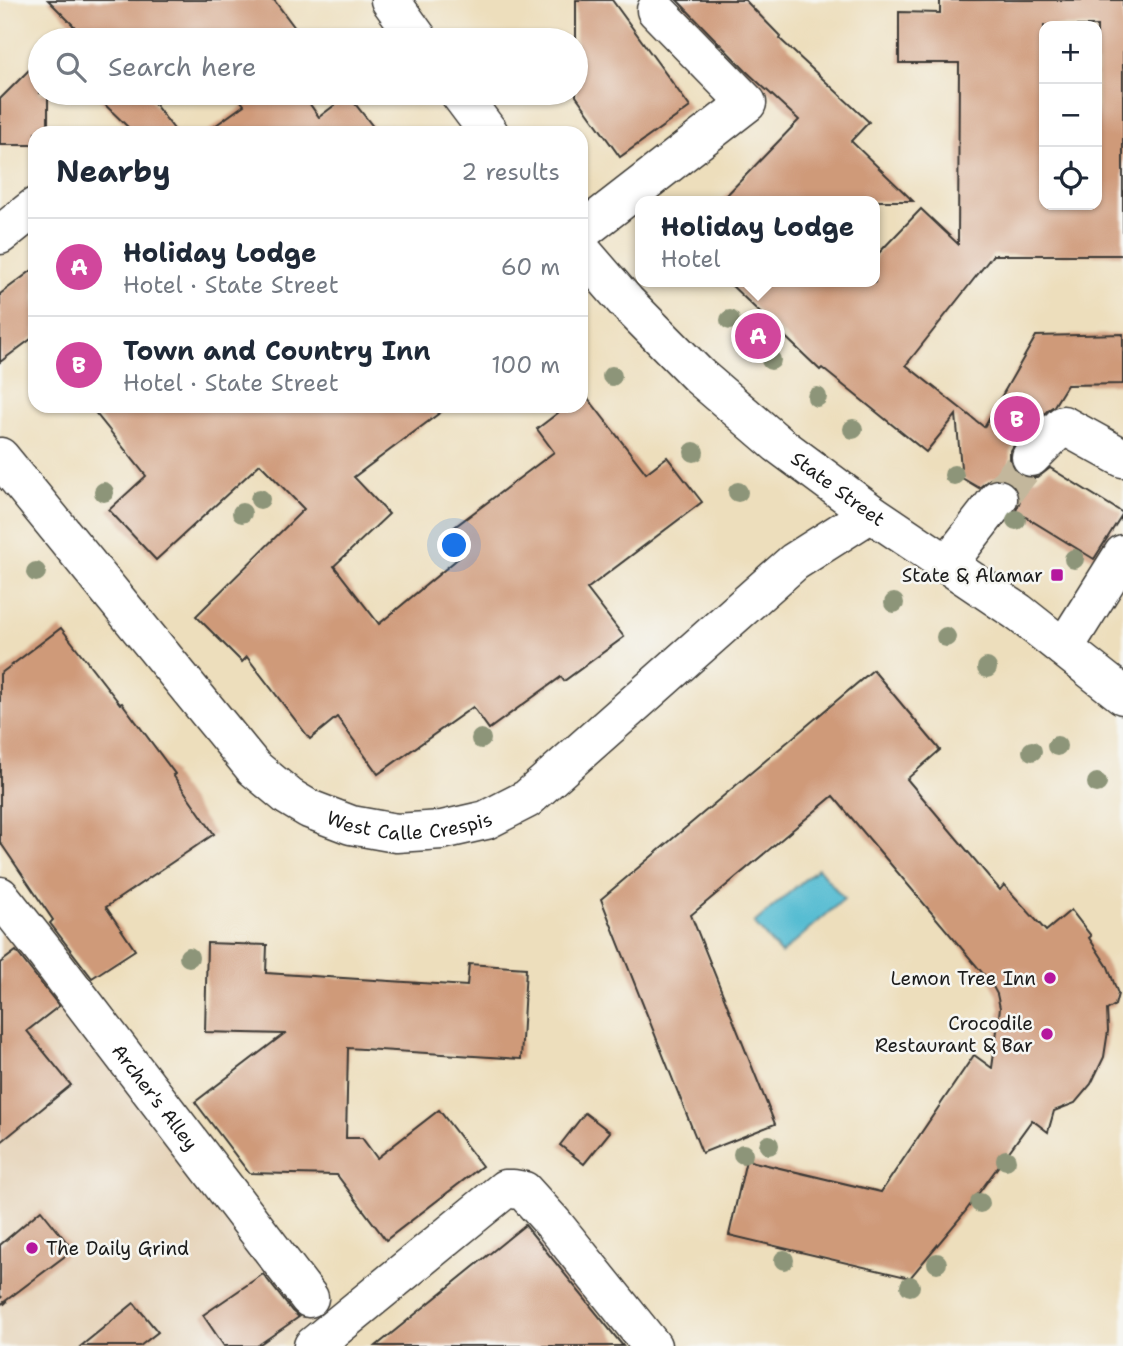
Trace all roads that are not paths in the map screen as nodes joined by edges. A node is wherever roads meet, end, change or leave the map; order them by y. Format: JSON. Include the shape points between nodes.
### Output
{"nodes":[{"id":1,"x":390,"y":0,"type":"edge"},
{"id":2,"x":656,"y":10,"type":"dead end"},
{"id":3,"x":410,"y":28,"type":"edge"},
{"id":4,"x":468,"y":105,"type":"edge"},
{"id":5,"x":484,"y":126,"type":"edge"},
{"id":6,"x":28,"y":213,"type":"edge"},
{"id":7,"x":588,"y":227,"type":"edge"},
{"id":8,"x":0,"y":235,"type":"edge"},
{"id":9,"x":588,"y":258,"type":"edge"},
{"id":10,"x":0,"y":457,"type":"edge"},
{"id":11,"x":1031,"y":457,"type":"tunnel mouth"},
{"id":12,"x":1123,"y":458,"type":"edge"},
{"id":13,"x":998,"y":499,"type":"tunnel mouth"},
{"id":14,"x":871,"y":513,"type":"junction"},
{"id":15,"x":1123,"y":554,"type":"edge"},
{"id":16,"x":947,"y":565,"type":"junction"},
{"id":17,"x":1064,"y":648,"type":"junction"},
{"id":18,"x":1123,"y":695,"type":"edge"},
{"id":19,"x":0,"y":896,"type":"edge"},
{"id":20,"x":309,"y":1298,"type":"dead end"},
{"id":21,"x":313,"y":1346,"type":"edge"},
{"id":22,"x":652,"y":1346,"type":"edge"}],
"edges":[{"from":1,"to":3,"type":"street"},
{"from":2,"to":7,"type":"street","via":[[747,103]]},
{"from":4,"to":5,"type":"street"},
{"from":6,"to":8,"type":"street"},
{"from":9,"to":14,"type":"street","name":"State Street","via":[[699,376],[778,444]]},
{"from":10,"to":14,"type":"street","name":"West Calle Crespis","via":[[254,768],[309,809],[351,825],[396,833],[442,830],[486,820],[527,799],[794,562]]},
{"from":11,"to":12,"type":"street","via":[[1062,425]]},
{"from":13,"to":16,"type":"street"},
{"from":14,"to":16,"type":"street","name":"State Street"},
{"from":15,"to":17,"type":"street"},
{"from":16,"to":17,"type":"street","name":"State Street"},
{"from":17,"to":18,"type":"street","name":"State Street"},
{"from":19,"to":20,"type":"street","name":"Archer's Alley"},
{"from":21,"to":22,"type":"street","via":[[505,1189],[524,1191]]}]}
